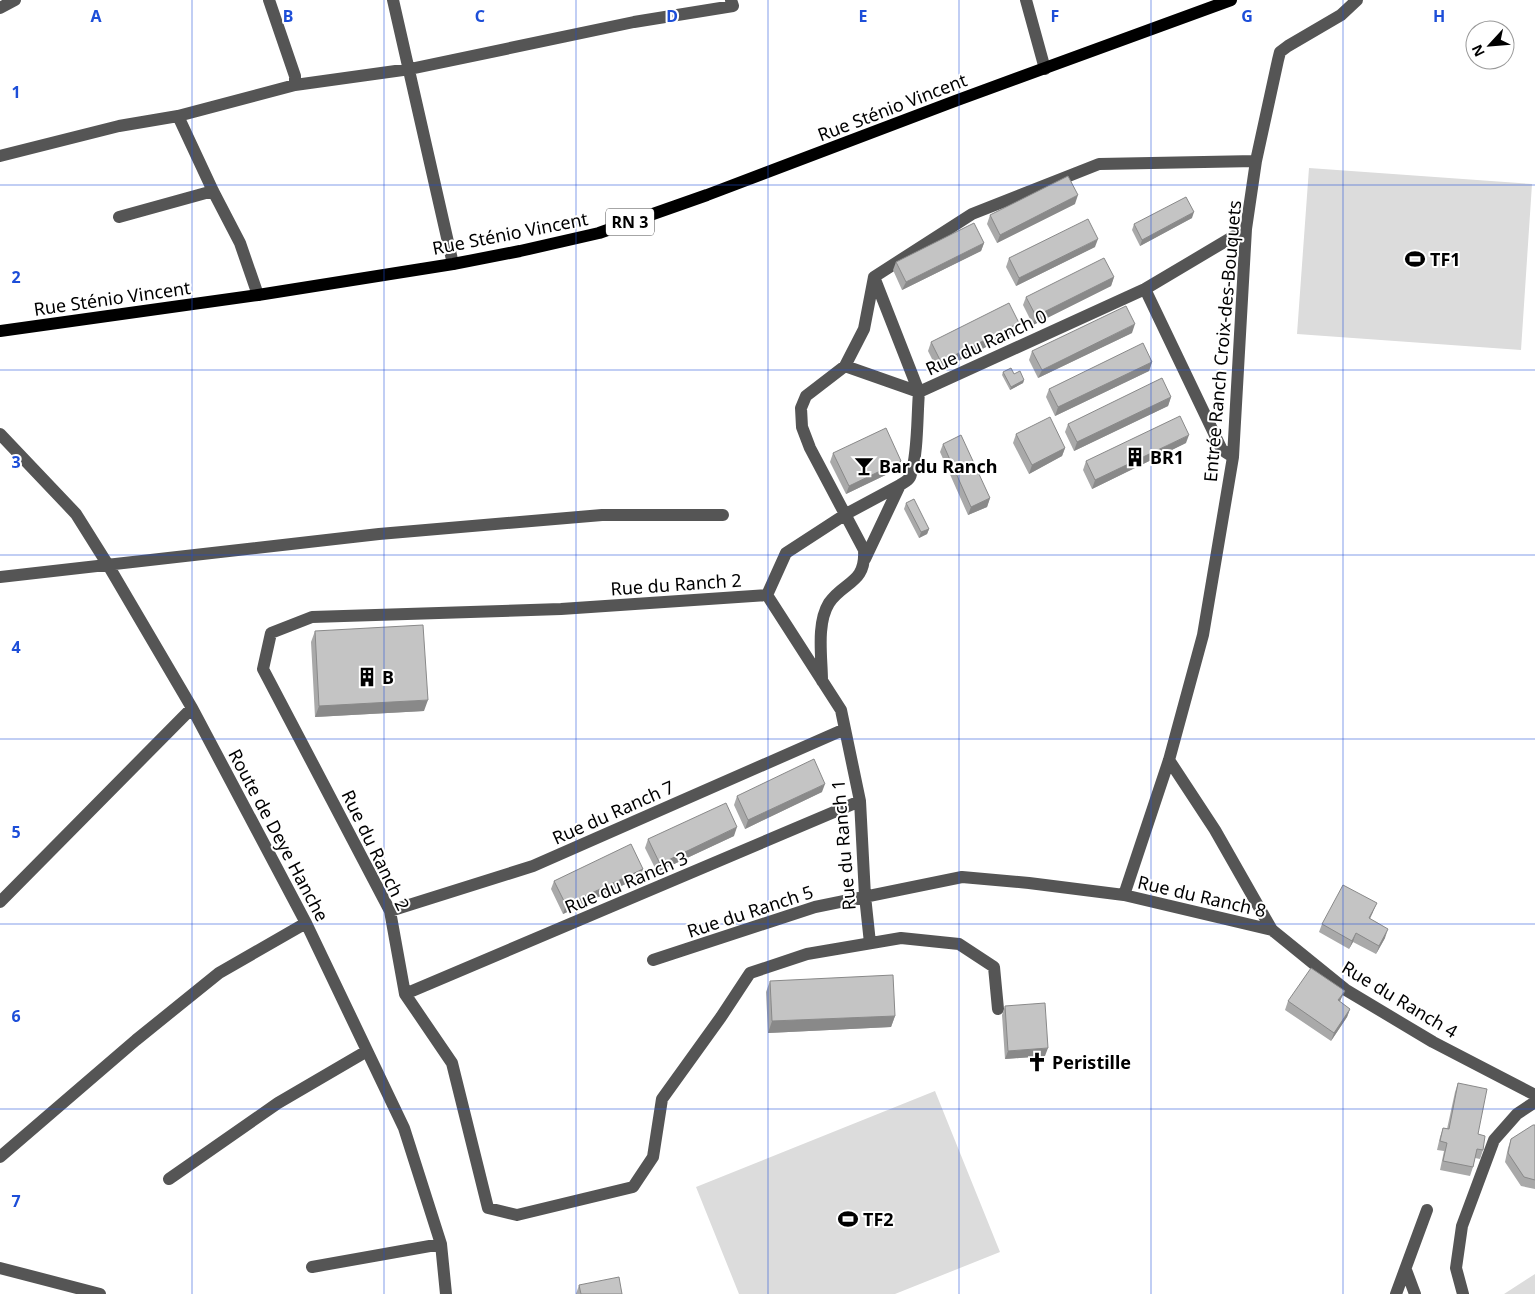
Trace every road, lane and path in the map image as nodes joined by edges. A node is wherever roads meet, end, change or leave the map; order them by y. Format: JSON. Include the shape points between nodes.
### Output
{"nodes":[{"id":1,"x":15,"y":0,"type":"edge"},
{"id":2,"x":269,"y":0,"type":"edge"},
{"id":3,"x":393,"y":0,"type":"edge"},
{"id":4,"x":731,"y":0,"type":"edge"},
{"id":5,"x":1026,"y":0,"type":"edge"},
{"id":6,"x":1231,"y":0,"type":"edge"},
{"id":7,"x":1358,"y":0,"type":"edge"},
{"id":8,"x":0,"y":8,"type":"edge"},
{"id":9,"x":410,"y":69,"type":"junction"},
{"id":10,"x":1045,"y":69,"type":"junction"},
{"id":11,"x":296,"y":85,"type":"junction"},
{"id":12,"x":178,"y":116,"type":"junction"},
{"id":13,"x":0,"y":156,"type":"edge"},
{"id":14,"x":1256,"y":161,"type":"junction"},
{"id":15,"x":213,"y":191,"type":"junction"},
{"id":16,"x":119,"y":216,"type":"dead end"},
{"id":17,"x":1246,"y":230,"type":"junction"},
{"id":18,"x":453,"y":264,"type":"junction"},
{"id":19,"x":874,"y":277,"type":"junction"},
{"id":20,"x":1144,"y":289,"type":"junction"},
{"id":21,"x":258,"y":295,"type":"junction"},
{"id":22,"x":0,"y":331,"type":"edge"},
{"id":23,"x":844,"y":366,"type":"junction"},
{"id":24,"x":919,"y":392,"type":"junction"},
{"id":25,"x":0,"y":434,"type":"edge"},
{"id":26,"x":1233,"y":457,"type":"junction"},
{"id":27,"x":900,"y":485,"type":"junction"},
{"id":28,"x":724,"y":514,"type":"dead end"},
{"id":29,"x":846,"y":514,"type":"junction"},
{"id":30,"x":865,"y":559,"type":"junction"},
{"id":31,"x":108,"y":565,"type":"junction"},
{"id":32,"x":0,"y":577,"type":"edge"},
{"id":33,"x":767,"y":595,"type":"junction"},
{"id":34,"x":822,"y":681,"type":"junction"},
{"id":35,"x":192,"y":708,"type":"junction"},
{"id":36,"x":845,"y":729,"type":"junction"},
{"id":37,"x":1169,"y":760,"type":"junction"},
{"id":38,"x":860,"y":801,"type":"junction"},
{"id":39,"x":1124,"y":895,"type":"junction"},
{"id":40,"x":865,"y":896,"type":"junction"},
{"id":41,"x":0,"y":902,"type":"edge"},
{"id":42,"x":390,"y":911,"type":"junction"},
{"id":43,"x":306,"y":923,"type":"junction"},
{"id":44,"x":1272,"y":930,"type":"junction"},
{"id":45,"x":870,"y":943,"type":"junction"},
{"id":46,"x":653,"y":960,"type":"dead end"},
{"id":47,"x":406,"y":994,"type":"junction"},
{"id":48,"x":998,"y":1009,"type":"dead end"},
{"id":49,"x":367,"y":1051,"type":"junction"},
{"id":50,"x":1535,"y":1095,"type":"edge"},
{"id":51,"x":1535,"y":1102,"type":"edge"},
{"id":52,"x":0,"y":1157,"type":"edge"},
{"id":53,"x":169,"y":1179,"type":"dead end"},
{"id":54,"x":1427,"y":1210,"type":"dead end"},
{"id":55,"x":441,"y":1244,"type":"junction"},
{"id":56,"x":312,"y":1267,"type":"dead end"},
{"id":57,"x":0,"y":1268,"type":"edge"},
{"id":58,"x":1406,"y":1270,"type":"junction"},
{"id":59,"x":100,"y":1294,"type":"edge"},
{"id":60,"x":446,"y":1294,"type":"edge"},
{"id":61,"x":1396,"y":1294,"type":"edge"},
{"id":62,"x":1415,"y":1294,"type":"edge"},
{"id":63,"x":1463,"y":1294,"type":"edge"}],
"edges":[{"from":1,"to":8,"type":"street"},
{"from":2,"to":11,"type":"street","via":[[296,76]]},
{"from":3,"to":9,"type":"street"},
{"from":4,"to":9,"type":"street","via":[[733,6],[634,22]]},
{"from":5,"to":10,"type":"street"},
{"from":6,"to":10,"type":"main road","name":"Rue Sténio Vincent","number":"RN 3"},
{"from":7,"to":14,"type":"street","name":"Entrée Ranch Croix-des-Bouquets","via":[[1280,52]]},
{"from":9,"to":11,"type":"street"},
{"from":9,"to":18,"type":"street"},
{"from":10,"to":18,"type":"main road","name":"Rue Sténio Vincent","number":"RN 3","via":[[707,196],[599,233]]},
{"from":11,"to":12,"type":"street"},
{"from":12,"to":13,"type":"street","via":[[119,126]]},
{"from":12,"to":15,"type":"street"},
{"from":14,"to":17,"type":"street","name":"Entrée Ranch Croix-des-Bouquets"},
{"from":14,"to":19,"type":"street","via":[[1099,164],[972,214]]},
{"from":15,"to":16,"type":"street"},
{"from":15,"to":21,"type":"street","via":[[240,243]]},
{"from":17,"to":20,"type":"street","name":"Rue du Ranch 0"},
{"from":17,"to":26,"type":"street","name":"Entrée Ranch Croix-des-Bouquets"},
{"from":18,"to":21,"type":"main road","name":"Rue Sténio Vincent","number":"RN 3"},
{"from":19,"to":23,"type":"street","via":[[864,329]]},
{"from":19,"to":24,"type":"street","name":"Rue du Ranch 0"},
{"from":20,"to":24,"type":"street","name":"Rue du Ranch 0"},
{"from":20,"to":26,"type":"street","via":[[1222,450]]},
{"from":21,"to":22,"type":"main road","name":"Rue Sténio Vincent","number":"RN 3"},
{"from":23,"to":24,"type":"street"},
{"from":23,"to":29,"type":"street","via":[[806,396],[801,408],[802,427],[810,448]]},
{"from":24,"to":27,"type":"street","via":[[911,475]]},
{"from":25,"to":31,"type":"street","name":"Route de Deye Hanche","via":[[76,514]]},
{"from":26,"to":37,"type":"street","name":"Entrée Ranch Croix-des-Bouquets","via":[[1203,635]]},
{"from":27,"to":29,"type":"street"},
{"from":27,"to":30,"type":"street"},
{"from":28,"to":31,"type":"street","via":[[602,515],[379,534]]},
{"from":29,"to":30,"type":"street","via":[[864,550]]},
{"from":29,"to":33,"type":"street","via":[[786,553]]},
{"from":30,"to":34,"type":"street","via":[[853,582],[829,603],[821,634]]},
{"from":31,"to":32,"type":"street"},
{"from":31,"to":35,"type":"street","name":"Route de Deye Hanche"},
{"from":33,"to":34,"type":"street","name":"Rue du Ranch 1"},
{"from":33,"to":42,"type":"street","name":"Rue du Ranch 2","via":[[561,609],[312,617],[270,633],[263,669]]},
{"from":34,"to":36,"type":"street","name":"Rue du Ranch 1","via":[[841,710]]},
{"from":35,"to":41,"type":"street"},
{"from":35,"to":43,"type":"street","name":"Route de Deye Hanche"},
{"from":36,"to":38,"type":"street","name":"Rue du Ranch 1"},
{"from":36,"to":42,"type":"street","name":"Rue du Ranch 7","via":[[533,866]]},
{"from":37,"to":39,"type":"street","name":"Entrée Ranch Croix-des-Bouquets"},
{"from":37,"to":44,"type":"street","name":"Rue du Ranch 4","via":[[1215,830]]},
{"from":38,"to":40,"type":"street","name":"Rue du Ranch 1"},
{"from":38,"to":47,"type":"street","name":"Rue du Ranch 3"},
{"from":39,"to":40,"type":"street","name":"Rue du Ranch 5","via":[[962,877]]},
{"from":39,"to":44,"type":"street","name":"Rue du Ranch 8"},
{"from":40,"to":45,"type":"street","name":"Rue du Ranch 1"},
{"from":40,"to":46,"type":"street","name":"Rue du Ranch 5","via":[[814,907]]},
{"from":42,"to":47,"type":"street","name":"Rue du Ranch 2"},
{"from":43,"to":49,"type":"street","name":"Route de Deye Hanche"},
{"from":43,"to":52,"type":"street","via":[[219,972]]},
{"from":44,"to":50,"type":"street","name":"Rue du Ranch 4","via":[[1346,990],[1433,1042]]},
{"from":45,"to":47,"type":"street","name":"Rue du Ranch 2","via":[[807,954],[750,973],[662,1099],[653,1158],[633,1187],[517,1215],[488,1208],[452,1063]]},
{"from":45,"to":48,"type":"street","via":[[901,938],[959,944],[994,967]]},
{"from":49,"to":53,"type":"street","via":[[278,1103]]},
{"from":49,"to":55,"type":"street","name":"Route de Deye Hanche","via":[[404,1128]]},
{"from":51,"to":63,"type":"street","via":[[1517,1114],[1494,1140],[1462,1226],[1456,1268]]},
{"from":54,"to":58,"type":"street"},
{"from":55,"to":56,"type":"street"},
{"from":55,"to":60,"type":"street","name":"Route de Deye Hanche"},
{"from":57,"to":59,"type":"street"},
{"from":58,"to":61,"type":"street"},
{"from":58,"to":62,"type":"street"}]}
